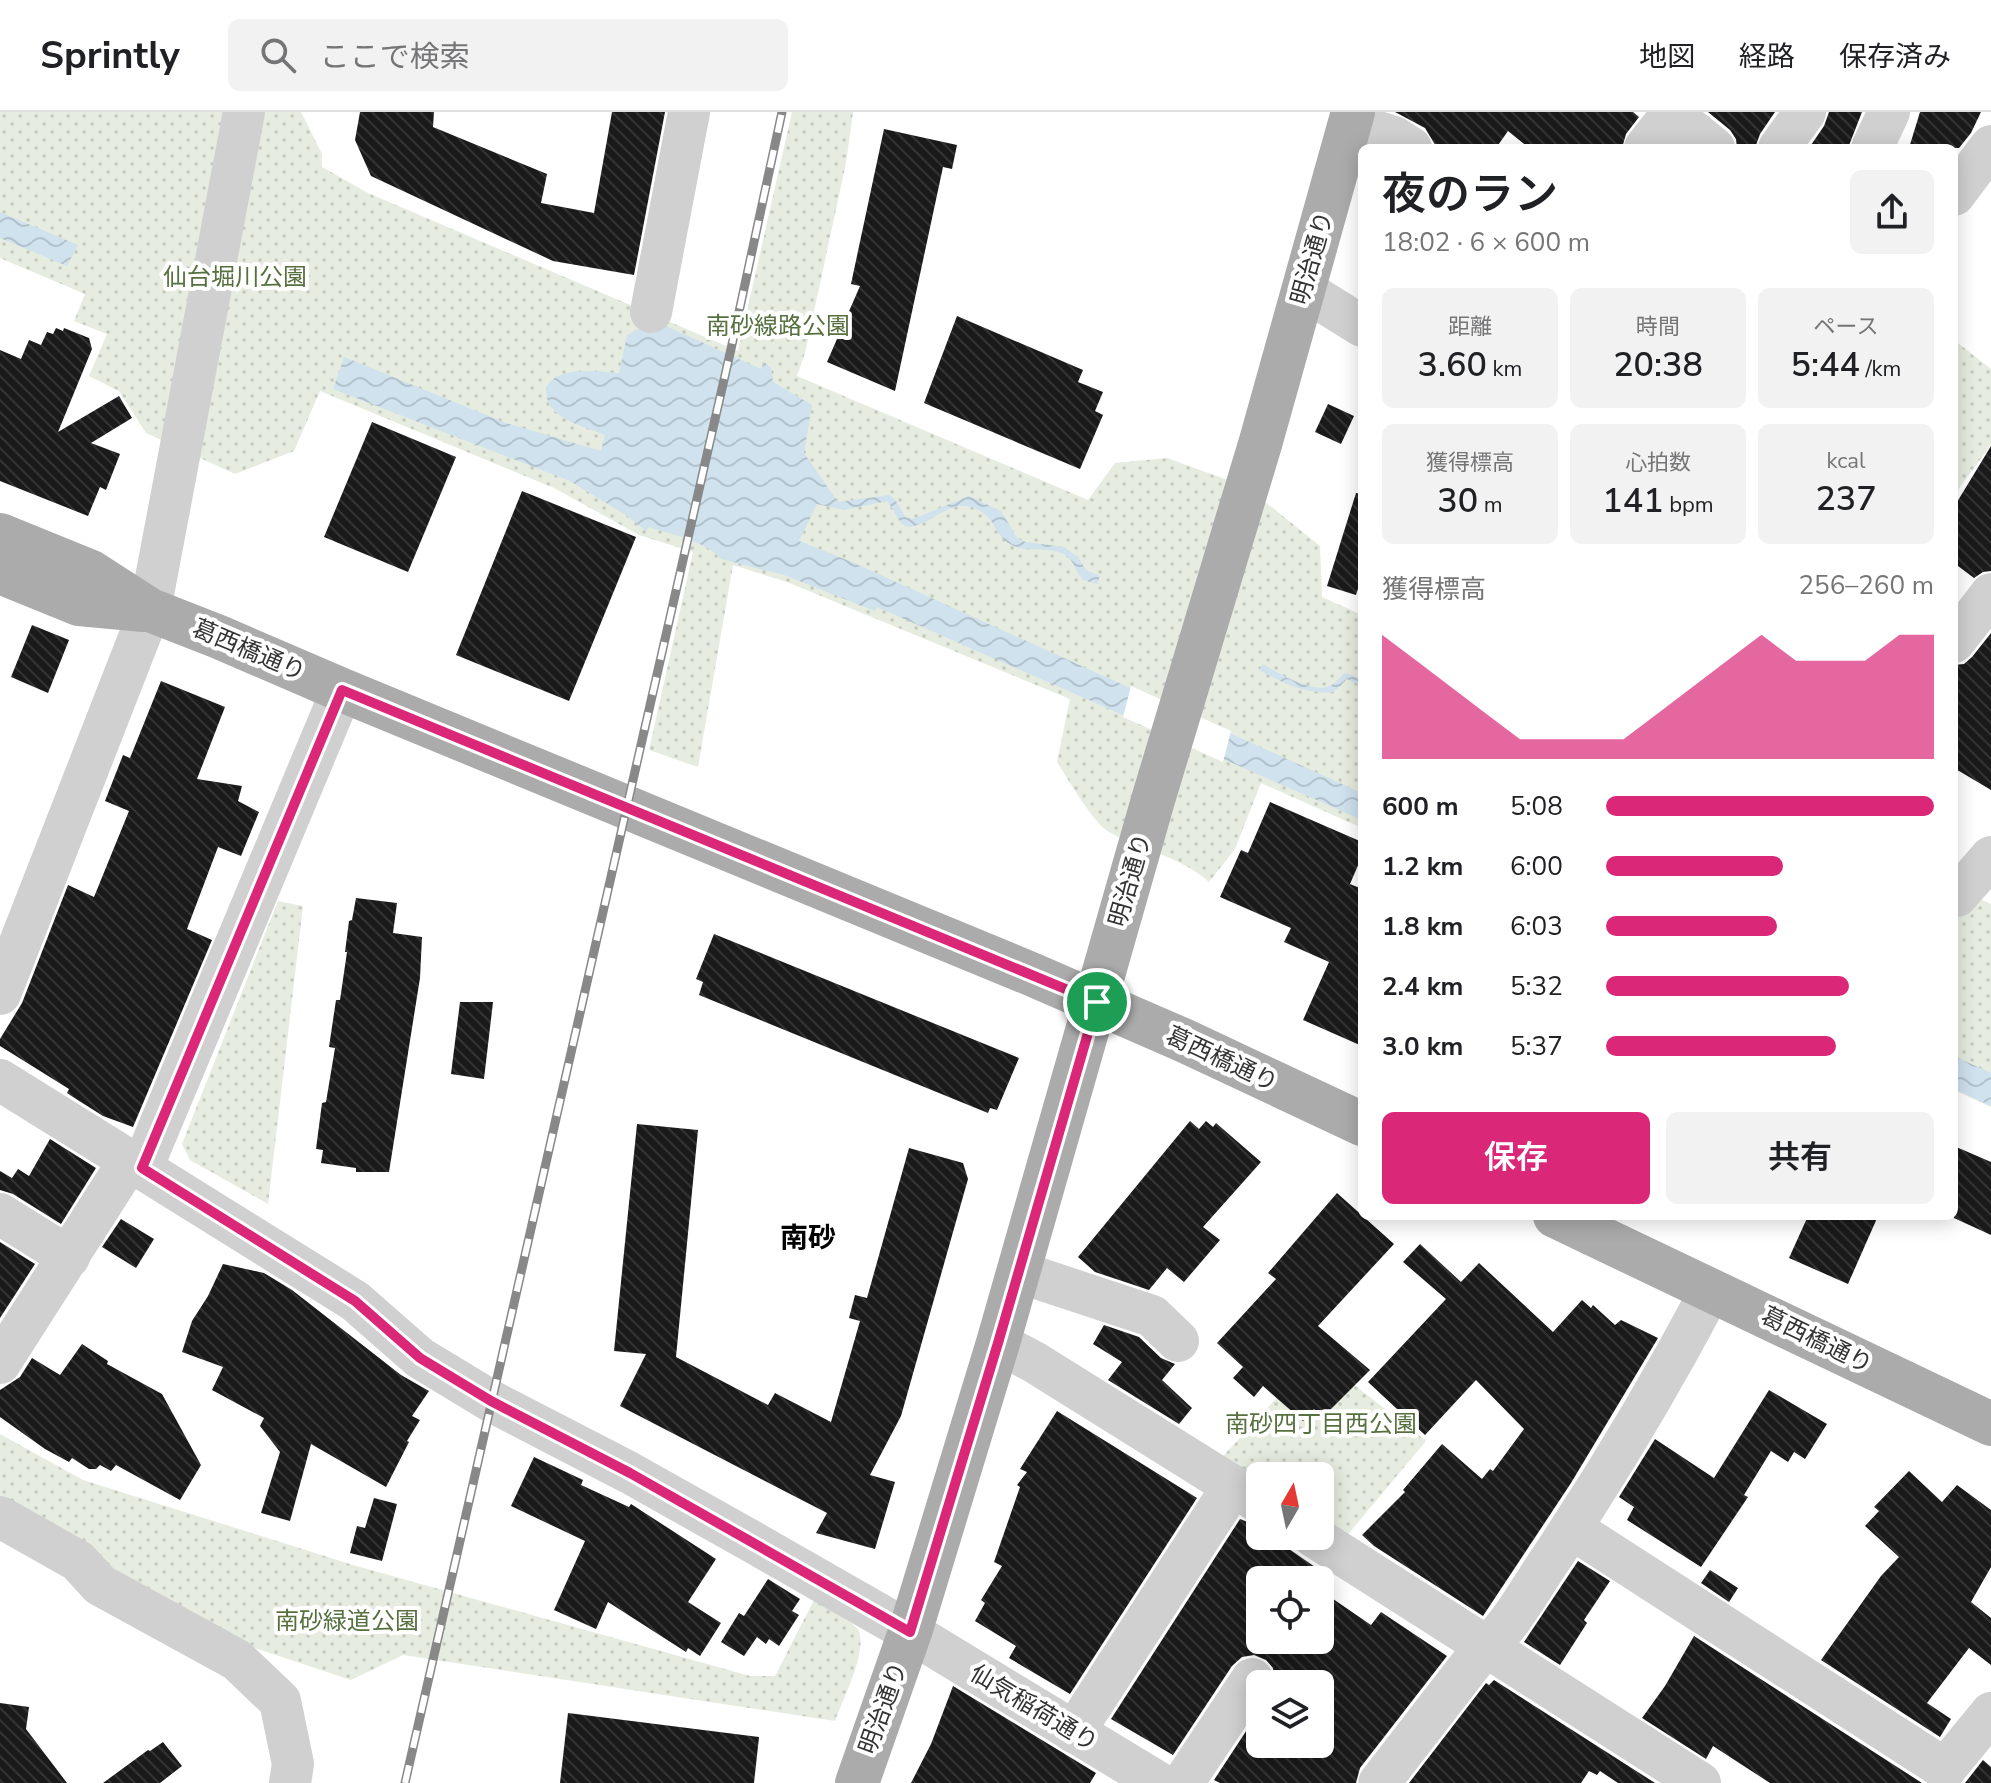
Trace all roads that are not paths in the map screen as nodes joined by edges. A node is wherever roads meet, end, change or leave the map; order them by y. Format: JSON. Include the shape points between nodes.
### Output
{"nodes":[{"id":1,"x":244,"y":112,"type":"edge"},
{"id":2,"x":689,"y":112,"type":"edge"},
{"id":3,"x":1805,"y":112,"type":"edge"},
{"id":4,"x":1889,"y":112,"type":"edge"},
{"id":5,"x":1672,"y":113,"type":"edge"},
{"id":6,"x":1351,"y":118,"type":"edge"},
{"id":7,"x":1405,"y":144,"type":"edge"},
{"id":8,"x":1648,"y":144,"type":"edge"},
{"id":9,"x":1709,"y":144,"type":"edge"},
{"id":10,"x":1782,"y":144,"type":"edge"},
{"id":11,"x":1874,"y":144,"type":"edge"},
{"id":12,"x":1991,"y":146,"type":"edge"},
{"id":13,"x":1958,"y":190,"type":"edge"},
{"id":14,"x":1304,"y":290,"type":"junction"},
{"id":15,"x":651,"y":312,"type":"dead end"},
{"id":16,"x":1358,"y":324,"type":"edge"},
{"id":17,"x":0,"y":535,"type":"edge"},
{"id":18,"x":0,"y":572,"type":"edge"},
{"id":19,"x":1991,"y":594,"type":"edge"},
{"id":20,"x":150,"y":610,"type":"junction"},
{"id":21,"x":1958,"y":637,"type":"edge"},
{"id":22,"x":342,"y":690,"type":"junction"},
{"id":23,"x":1991,"y":857,"type":"edge"},
{"id":24,"x":1958,"y":895,"type":"edge"},
{"id":25,"x":0,"y":994,"type":"edge"},
{"id":26,"x":1097,"y":1002,"type":"junction"},
{"id":27,"x":0,"y":1080,"type":"edge"},
{"id":28,"x":1358,"y":1122,"type":"edge"},
{"id":29,"x":136,"y":1164,"type":"junction"},
{"id":30,"x":0,"y":1214,"type":"edge"},
{"id":31,"x":1563,"y":1220,"type":"edge"},
{"id":32,"x":69,"y":1257,"type":"junction"},
{"id":33,"x":1019,"y":1272,"type":"junction"},
{"id":34,"x":1711,"y":1290,"type":"junction"},
{"id":35,"x":1178,"y":1341,"type":"dead end"},
{"id":36,"x":998,"y":1343,"type":"junction"},
{"id":37,"x":4,"y":1348,"type":"edge"},
{"id":38,"x":1991,"y":1424,"type":"edge"},
{"id":39,"x":1246,"y":1495,"type":"edge"},
{"id":40,"x":0,"y":1517,"type":"edge"},
{"id":41,"x":1571,"y":1528,"type":"junction"},
{"id":42,"x":1334,"y":1549,"type":"edge"},
{"id":43,"x":910,"y":1632,"type":"junction"},
{"id":44,"x":1488,"y":1647,"type":"junction"},
{"id":45,"x":1246,"y":1688,"type":"edge"},
{"id":46,"x":1074,"y":1732,"type":"junction"},
{"id":47,"x":1985,"y":1732,"type":"edge"},
{"id":48,"x":290,"y":1783,"type":"edge"},
{"id":49,"x":857,"y":1783,"type":"edge"},
{"id":50,"x":1159,"y":1783,"type":"edge"},
{"id":51,"x":1183,"y":1783,"type":"edge"},
{"id":52,"x":1379,"y":1783,"type":"edge"},
{"id":53,"x":1700,"y":1783,"type":"edge"}],
"edges":[{"from":1,"to":20,"type":"street"},
{"from":2,"to":15,"type":"street"},
{"from":3,"to":10,"type":"street"},
{"from":4,"to":11,"type":"street"},
{"from":5,"to":8,"type":"street"},
{"from":5,"to":9,"type":"street"},
{"from":6,"to":7,"type":"street"},
{"from":6,"to":14,"type":"main road","name":"明治通り"},
{"from":12,"to":13,"type":"street"},
{"from":14,"to":16,"type":"street"},
{"from":14,"to":26,"type":"main road","name":"明治通り"},
{"from":17,"to":20,"type":"main road","name":"葛西橋通り","via":[[91,572]]},
{"from":18,"to":20,"type":"main road","name":"葛西橋通り","via":[[79,604]]},
{"from":19,"to":21,"type":"street"},
{"from":20,"to":22,"type":"main road","name":"葛西橋通り"},
{"from":20,"to":25,"type":"street"},
{"from":22,"to":26,"type":"main road","name":"葛西橋通り"},
{"from":22,"to":29,"type":"street"},
{"from":23,"to":24,"type":"street"},
{"from":26,"to":28,"type":"main road","name":"葛西橋通り"},
{"from":26,"to":33,"type":"main road","name":"明治通り"},
{"from":27,"to":29,"type":"street","name":"仙気稲荷通り"},
{"from":29,"to":32,"type":"street"},
{"from":29,"to":43,"type":"street","name":"仙気稲荷通り","via":[[355,1301],[420,1358],[491,1401],[643,1480]]},
{"from":30,"to":32,"type":"street"},
{"from":31,"to":34,"type":"main road","name":"葛西橋通り"},
{"from":32,"to":37,"type":"street"},
{"from":33,"to":35,"type":"street","via":[[1152,1316]]},
{"from":33,"to":36,"type":"main road","name":"明治通り"},
{"from":34,"to":38,"type":"main road","name":"葛西橋通り"},
{"from":34,"to":41,"type":"street"},
{"from":36,"to":39,"type":"street"},
{"from":36,"to":43,"type":"main road","name":"明治通り"},
{"from":39,"to":46,"type":"street"},
{"from":40,"to":48,"type":"street","via":[[78,1561],[100,1585],[237,1660],[280,1701],[293,1764]]},
{"from":41,"to":44,"type":"street"},
{"from":41,"to":47,"type":"street","via":[[1945,1769]]},
{"from":42,"to":44,"type":"street"},
{"from":43,"to":46,"type":"street","name":"仙気稲荷通り"},
{"from":43,"to":49,"type":"main road","name":"明治通り"},
{"from":44,"to":52,"type":"street"},
{"from":44,"to":53,"type":"street"},
{"from":45,"to":51,"type":"street"},
{"from":46,"to":50,"type":"street","name":"仙気稲荷通り"}]}
